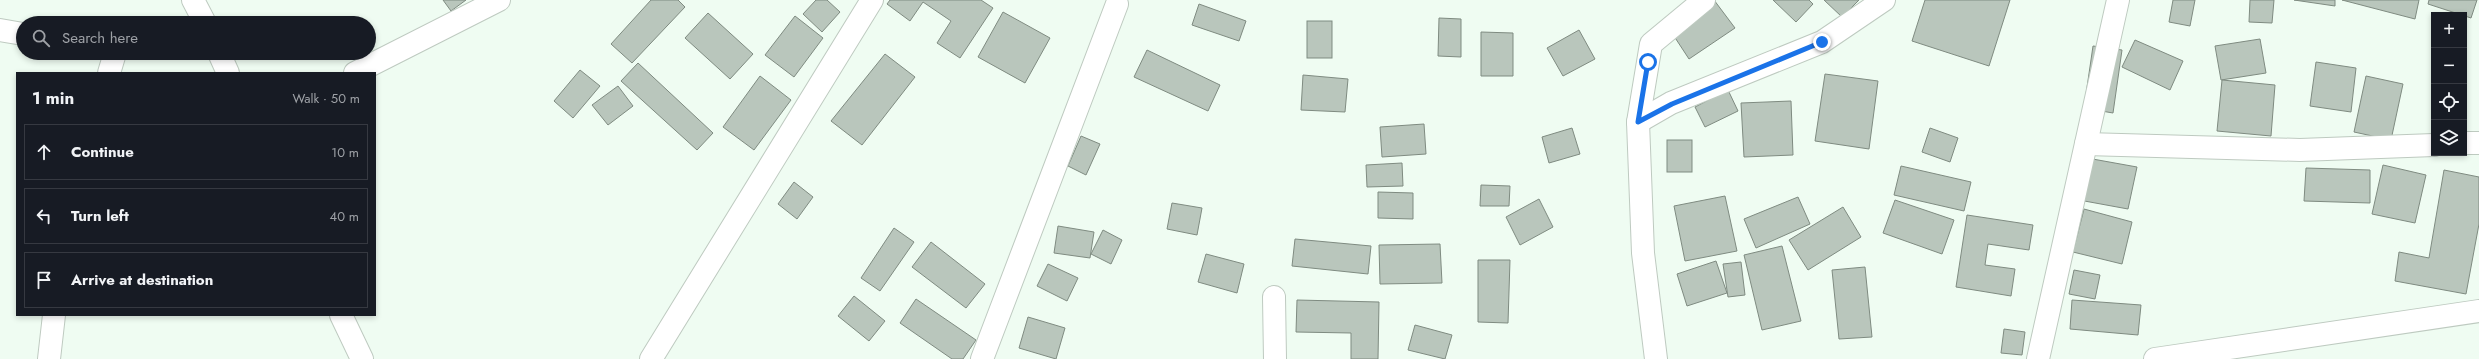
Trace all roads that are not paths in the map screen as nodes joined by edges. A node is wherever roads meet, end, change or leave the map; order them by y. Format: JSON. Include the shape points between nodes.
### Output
{"nodes":[{"id":1,"x":194,"y":0,"type":"edge"},
{"id":2,"x":499,"y":0,"type":"edge"},
{"id":3,"x":872,"y":0,"type":"edge"},
{"id":4,"x":1704,"y":0,"type":"edge"},
{"id":5,"x":1884,"y":0,"type":"edge"},
{"id":6,"x":2118,"y":0,"type":"edge"},
{"id":7,"x":1117,"y":4,"type":"dead end"},
{"id":8,"x":202,"y":16,"type":"edge"},
{"id":9,"x":0,"y":30,"type":"edge"},
{"id":10,"x":16,"y":33,"type":"edge"},
{"id":11,"x":114,"y":60,"type":"edge"},
{"id":12,"x":222,"y":60,"type":"edge"},
{"id":13,"x":109,"y":72,"type":"edge"},
{"id":14,"x":228,"y":72,"type":"edge"},
{"id":15,"x":357,"y":72,"type":"edge"},
{"id":16,"x":1638,"y":122,"type":"junction"},
{"id":17,"x":2467,"y":143,"type":"edge"},
{"id":18,"x":2479,"y":143,"type":"edge"},
{"id":19,"x":2086,"y":144,"type":"junction"},
{"id":20,"x":2431,"y":145,"type":"edge"},
{"id":21,"x":1274,"y":297,"type":"dead end"},
{"id":22,"x":2479,"y":311,"type":"edge"},
{"id":23,"x":54,"y":316,"type":"edge"},
{"id":24,"x":341,"y":316,"type":"edge"},
{"id":25,"x":49,"y":359,"type":"edge"},
{"id":26,"x":362,"y":359,"type":"edge"},
{"id":27,"x":651,"y":359,"type":"edge"},
{"id":28,"x":982,"y":359,"type":"edge"},
{"id":29,"x":1275,"y":359,"type":"edge"},
{"id":30,"x":1656,"y":359,"type":"edge"},
{"id":31,"x":2038,"y":359,"type":"edge"},
{"id":32,"x":2155,"y":359,"type":"edge"}],
"edges":[{"from":1,"to":8,"type":"street"},
{"from":2,"to":15,"type":"street"},
{"from":3,"to":27,"type":"street"},
{"from":4,"to":16,"type":"street","via":[[1651,44]]},
{"from":5,"to":16,"type":"street","via":[[1822,42],[1672,104]]},
{"from":6,"to":19,"type":"street"},
{"from":7,"to":28,"type":"street"},
{"from":9,"to":10,"type":"street"},
{"from":11,"to":13,"type":"street"},
{"from":12,"to":14,"type":"street"},
{"from":16,"to":30,"type":"street","via":[[1644,253]]},
{"from":17,"to":18,"type":"street"},
{"from":19,"to":20,"type":"street","via":[[2300,150]]},
{"from":19,"to":31,"type":"street"},
{"from":21,"to":29,"type":"street"},
{"from":22,"to":32,"type":"street"},
{"from":23,"to":25,"type":"street"},
{"from":24,"to":26,"type":"street"}]}
